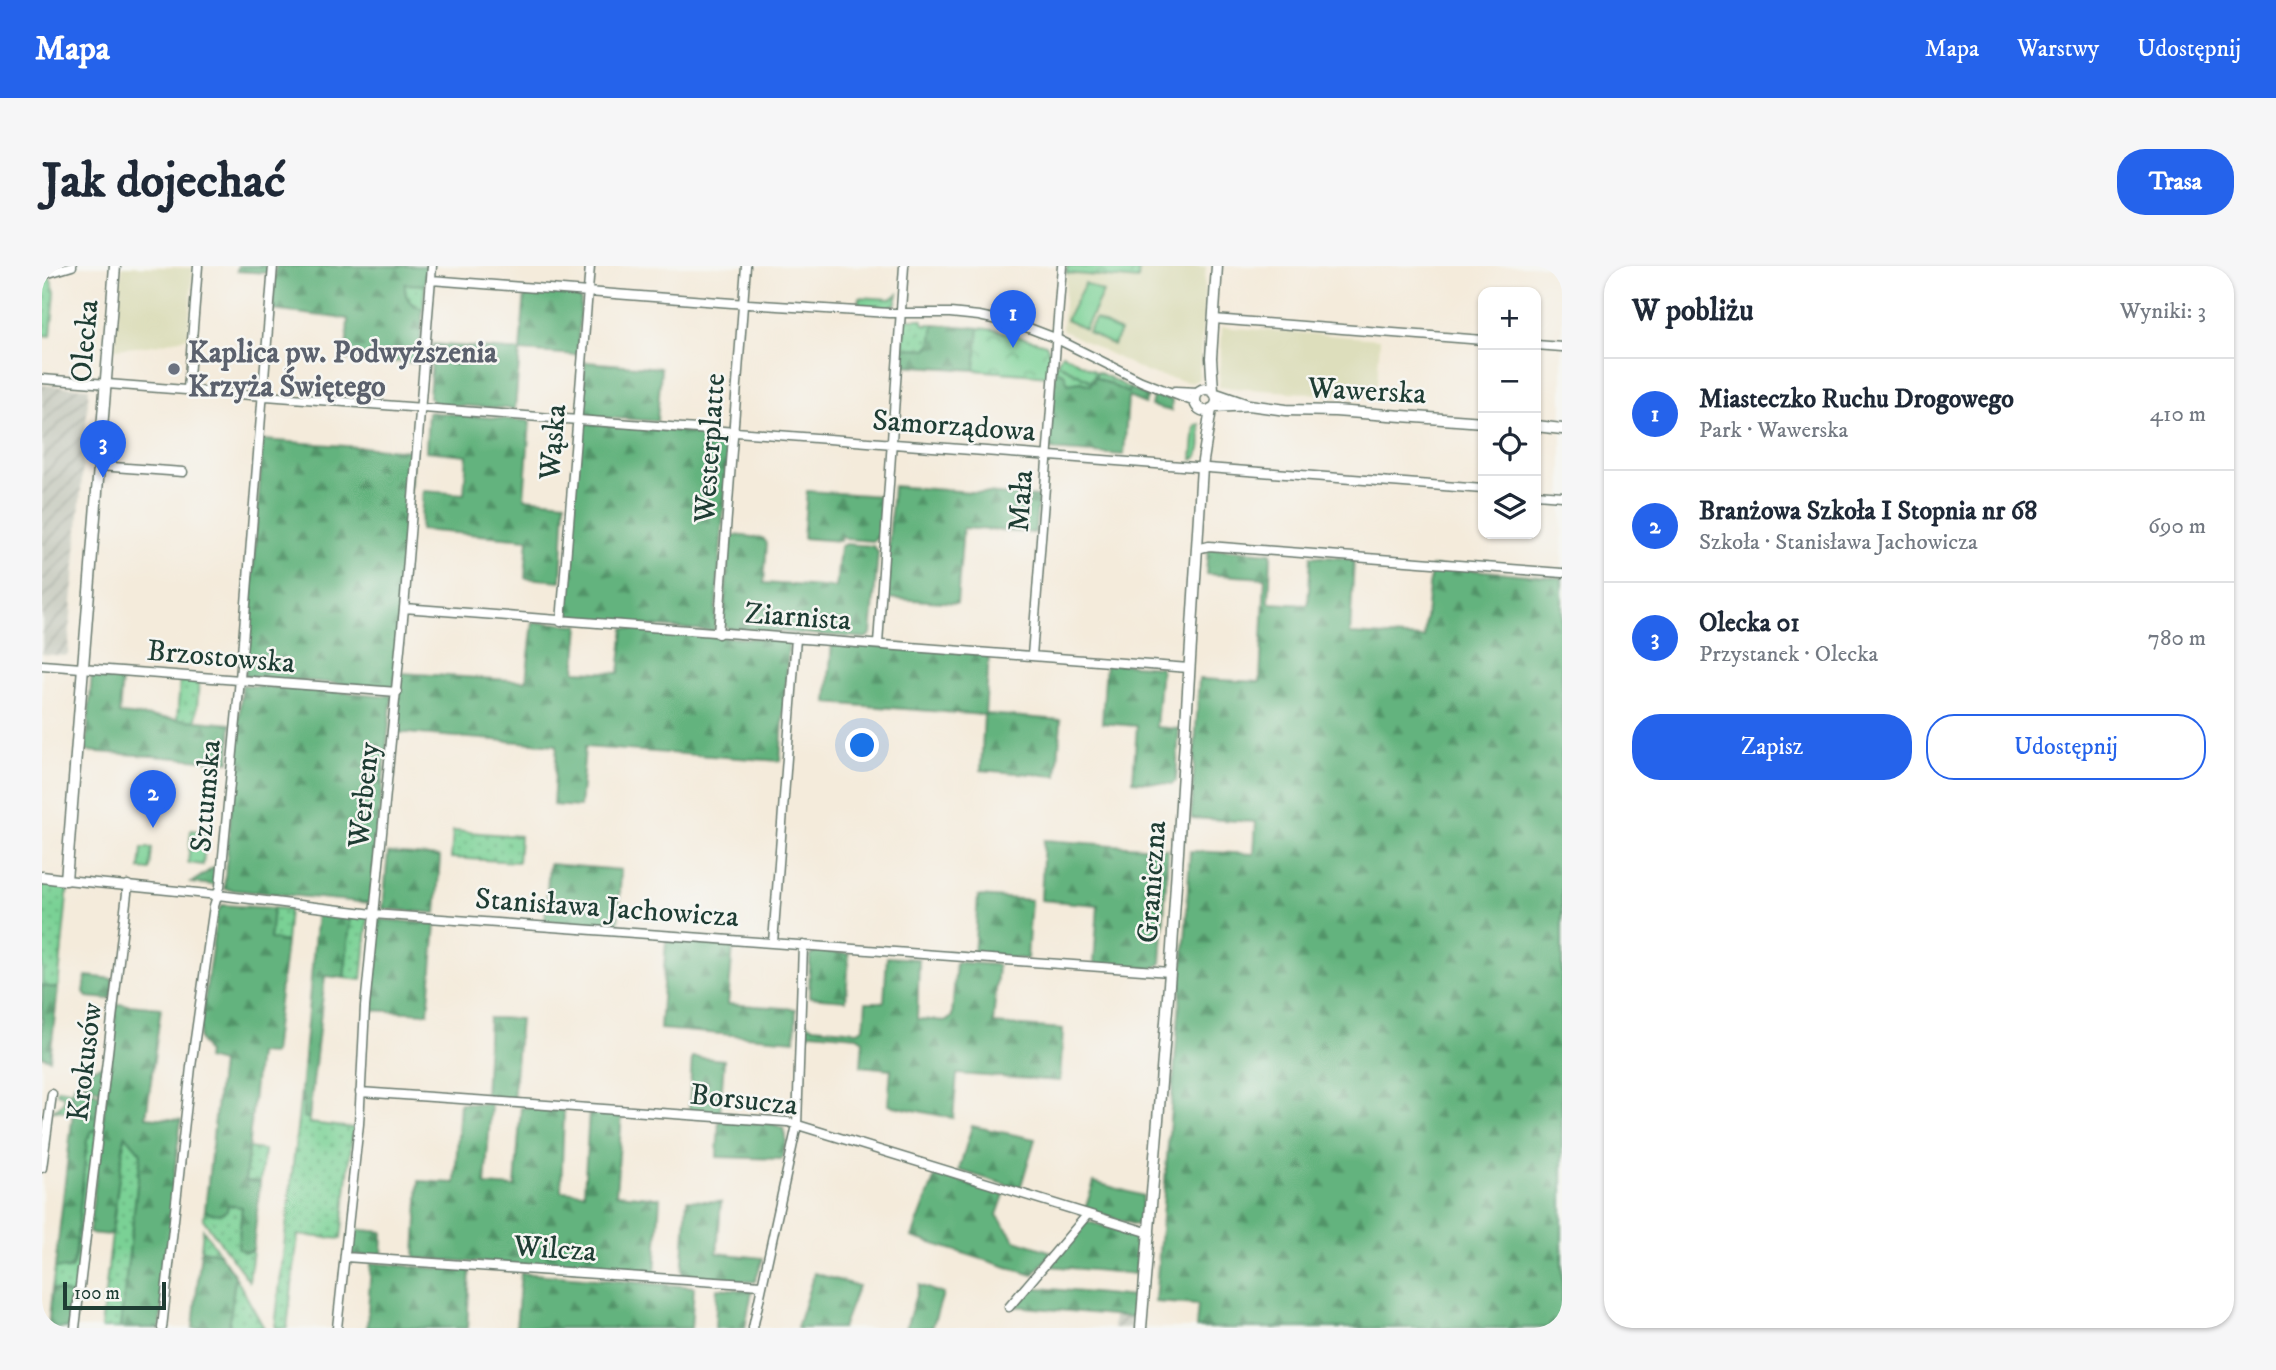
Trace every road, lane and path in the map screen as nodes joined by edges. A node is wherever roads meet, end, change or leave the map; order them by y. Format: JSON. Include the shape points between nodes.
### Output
{"nodes":[{"id":1,"x":72,"y":266,"type":"edge"},
{"id":2,"x":115,"y":266,"type":"edge"},
{"id":3,"x":198,"y":266,"type":"edge"},
{"id":4,"x":273,"y":266,"type":"edge"},
{"id":5,"x":432,"y":266,"type":"edge"},
{"id":6,"x":590,"y":266,"type":"edge"},
{"id":7,"x":746,"y":266,"type":"edge"},
{"id":8,"x":904,"y":266,"type":"edge"},
{"id":9,"x":1062,"y":266,"type":"edge"},
{"id":10,"x":1217,"y":266,"type":"edge"},
{"id":11,"x":42,"y":275,"type":"edge"},
{"id":12,"x":431,"y":280,"type":"junction"},
{"id":13,"x":588,"y":291,"type":"junction"},
{"id":14,"x":743,"y":303,"type":"junction"},
{"id":15,"x":900,"y":313,"type":"junction"},
{"id":16,"x":1214,"y":319,"type":"junction"},
{"id":17,"x":1055,"y":338,"type":"junction"},
{"id":18,"x":1478,"y":340,"type":"edge"},
{"id":19,"x":1541,"y":345,"type":"edge"},
{"id":20,"x":1562,"y":347,"type":"edge"},
{"id":21,"x":42,"y":379,"type":"edge"},
{"id":22,"x":105,"y":384,"type":"junction"},
{"id":23,"x":188,"y":389,"type":"junction"},
{"id":24,"x":263,"y":396,"type":"junction"},
{"id":25,"x":1206,"y":399,"type":"junction"},
{"id":26,"x":421,"y":407,"type":"junction"},
{"id":27,"x":577,"y":419,"type":"junction"},
{"id":28,"x":1478,"y":422,"type":"edge"},
{"id":29,"x":1541,"y":427,"type":"edge"},
{"id":30,"x":1562,"y":429,"type":"edge"},
{"id":31,"x":733,"y":432,"type":"junction"},
{"id":32,"x":891,"y":443,"type":"junction"},
{"id":33,"x":1046,"y":454,"type":"junction"},
{"id":34,"x":99,"y":466,"type":"junction"},
{"id":35,"x":1202,"y":467,"type":"junction"},
{"id":36,"x":183,"y":472,"type":"dead end"},
{"id":37,"x":1478,"y":489,"type":"edge"},
{"id":38,"x":1541,"y":494,"type":"edge"},
{"id":39,"x":1562,"y":496,"type":"edge"},
{"id":40,"x":1197,"y":549,"type":"junction"},
{"id":41,"x":1562,"y":573,"type":"edge"},
{"id":42,"x":404,"y":608,"type":"junction"},
{"id":43,"x":561,"y":622,"type":"junction"},
{"id":44,"x":718,"y":634,"type":"junction"},
{"id":45,"x":796,"y":639,"type":"junction"},
{"id":46,"x":878,"y":644,"type":"junction"},
{"id":47,"x":1032,"y":656,"type":"junction"},
{"id":48,"x":42,"y":665,"type":"edge"},
{"id":49,"x":83,"y":668,"type":"junction"},
{"id":50,"x":1189,"y":668,"type":"junction"},
{"id":51,"x":240,"y":679,"type":"junction"},
{"id":52,"x":397,"y":692,"type":"junction"},
{"id":53,"x":42,"y":877,"type":"edge"},
{"id":54,"x":66,"y":880,"type":"junction"},
{"id":55,"x":128,"y":886,"type":"junction"},
{"id":56,"x":218,"y":895,"type":"junction"},
{"id":57,"x":373,"y":914,"type":"junction"},
{"id":58,"x":773,"y":943,"type":"junction"},
{"id":59,"x":803,"y":945,"type":"junction"},
{"id":60,"x":1170,"y":972,"type":"junction"},
{"id":61,"x":360,"y":1092,"type":"junction"},
{"id":62,"x":52,"y":1094,"type":"dead end"},
{"id":63,"x":797,"y":1125,"type":"junction"},
{"id":64,"x":42,"y":1168,"type":"edge"},
{"id":65,"x":1087,"y":1215,"type":"junction"},
{"id":66,"x":1150,"y":1233,"type":"junction"},
{"id":67,"x":345,"y":1256,"type":"junction"},
{"id":68,"x":761,"y":1285,"type":"junction"},
{"id":69,"x":1009,"y":1307,"type":"dead end"},
{"id":70,"x":75,"y":1328,"type":"edge"},
{"id":71,"x":162,"y":1328,"type":"edge"},
{"id":72,"x":337,"y":1328,"type":"edge"},
{"id":73,"x":753,"y":1328,"type":"edge"},
{"id":74,"x":1141,"y":1328,"type":"edge"}],
"edges":[{"from":1,"to":11,"type":"street"},
{"from":2,"to":22,"type":"street","name":"Olecka"},
{"from":3,"to":23,"type":"street"},
{"from":4,"to":24,"type":"street","name":"Sztumska"},
{"from":5,"to":12,"type":"street","name":"Werbeny"},
{"from":6,"to":13,"type":"street","name":"Wąska"},
{"from":7,"to":14,"type":"street","name":"Westerplatte"},
{"from":8,"to":15,"type":"street"},
{"from":9,"to":17,"type":"street","name":"Mała"},
{"from":10,"to":16,"type":"street","name":"Graniczna"},
{"from":12,"to":13,"type":"street","name":"Wawerska"},
{"from":12,"to":26,"type":"street","name":"Werbeny"},
{"from":13,"to":14,"type":"street","name":"Wawerska"},
{"from":13,"to":27,"type":"street","name":"Wąska"},
{"from":14,"to":15,"type":"street","name":"Wawerska"},
{"from":14,"to":31,"type":"street","name":"Westerplatte"},
{"from":15,"to":17,"type":"street","name":"Wawerska","via":[[979,316]]},
{"from":15,"to":32,"type":"street"},
{"from":16,"to":18,"type":"street"},
{"from":16,"to":25,"type":"street","name":"Graniczna"},
{"from":17,"to":25,"type":"street","name":"Wawerska","via":[[1141,381]]},
{"from":17,"to":33,"type":"street","name":"Mała"},
{"from":19,"to":20,"type":"street"},
{"from":21,"to":22,"type":"street","name":"Samorządowa"},
{"from":22,"to":23,"type":"street","name":"Samorządowa"},
{"from":22,"to":34,"type":"street","name":"Olecka"},
{"from":23,"to":24,"type":"street","name":"Samorządowa"},
{"from":24,"to":26,"type":"street","name":"Samorządowa"},
{"from":24,"to":51,"type":"street","name":"Sztumska"},
{"from":25,"to":28,"type":"street","name":"Wawerska","via":[[1286,410]]},
{"from":25,"to":35,"type":"street","name":"Graniczna"},
{"from":26,"to":27,"type":"street","name":"Samorządowa"},
{"from":26,"to":42,"type":"street","name":"Werbeny"},
{"from":27,"to":31,"type":"street","name":"Samorządowa"},
{"from":27,"to":43,"type":"street","name":"Wąska"},
{"from":29,"to":30,"type":"street"},
{"from":31,"to":32,"type":"street","name":"Samorządowa"},
{"from":31,"to":44,"type":"street","name":"Westerplatte"},
{"from":32,"to":33,"type":"street","name":"Samorządowa"},
{"from":32,"to":46,"type":"street"},
{"from":33,"to":35,"type":"street","name":"Samorządowa"},
{"from":33,"to":47,"type":"street","name":"Mała"},
{"from":34,"to":36,"type":"street"},
{"from":34,"to":49,"type":"street","name":"Olecka"},
{"from":35,"to":37,"type":"street","name":"Samorządowa"},
{"from":35,"to":40,"type":"street","name":"Graniczna"},
{"from":38,"to":39,"type":"street"},
{"from":40,"to":41,"type":"street","via":[[1209,546]]},
{"from":40,"to":50,"type":"street","name":"Graniczna"},
{"from":42,"to":43,"type":"street","name":"Ziarnista"},
{"from":42,"to":52,"type":"street","name":"Werbeny"},
{"from":43,"to":44,"type":"street","name":"Ziarnista"},
{"from":44,"to":45,"type":"street","name":"Ziarnista"},
{"from":45,"to":46,"type":"street","name":"Ziarnista"},
{"from":45,"to":58,"type":"street"},
{"from":46,"to":47,"type":"street","name":"Ziarnista"},
{"from":47,"to":50,"type":"street","name":"Ziarnista"},
{"from":48,"to":49,"type":"street","name":"Brzostowska"},
{"from":49,"to":51,"type":"street","name":"Brzostowska"},
{"from":49,"to":54,"type":"street","name":"Olecka"},
{"from":50,"to":60,"type":"street","name":"Graniczna"},
{"from":51,"to":52,"type":"street","name":"Brzostowska"},
{"from":51,"to":56,"type":"street","name":"Sztumska"},
{"from":52,"to":57,"type":"street","name":"Werbeny"},
{"from":53,"to":54,"type":"street","name":"Stanisława Jachowicza"},
{"from":54,"to":55,"type":"street","name":"Stanisława Jachowicza"},
{"from":55,"to":56,"type":"street","name":"Stanisława Jachowicza"},
{"from":55,"to":70,"type":"street","name":"Krokusów"},
{"from":56,"to":57,"type":"street","name":"Stanisława Jachowicza"},
{"from":56,"to":71,"type":"street","name":"Sztumska","via":[[191,1067]]},
{"from":57,"to":58,"type":"street","name":"Stanisława Jachowicza"},
{"from":57,"to":61,"type":"street","name":"Werbeny"},
{"from":58,"to":59,"type":"street","name":"Stanisława Jachowicza"},
{"from":59,"to":60,"type":"street","name":"Stanisława Jachowicza"},
{"from":59,"to":63,"type":"street"},
{"from":60,"to":66,"type":"street","name":"Graniczna"},
{"from":61,"to":63,"type":"street","name":"Borsucza"},
{"from":61,"to":67,"type":"street","name":"Werbeny"},
{"from":62,"to":64,"type":"street"},
{"from":63,"to":65,"type":"street","name":"Borsucza"},
{"from":63,"to":68,"type":"street"},
{"from":65,"to":66,"type":"street","name":"Borsucza"},
{"from":65,"to":69,"type":"street"},
{"from":66,"to":74,"type":"street","name":"Graniczna"},
{"from":67,"to":68,"type":"street","name":"Wilcza"},
{"from":67,"to":72,"type":"street","name":"Werbeny"},
{"from":68,"to":73,"type":"street"}]}
